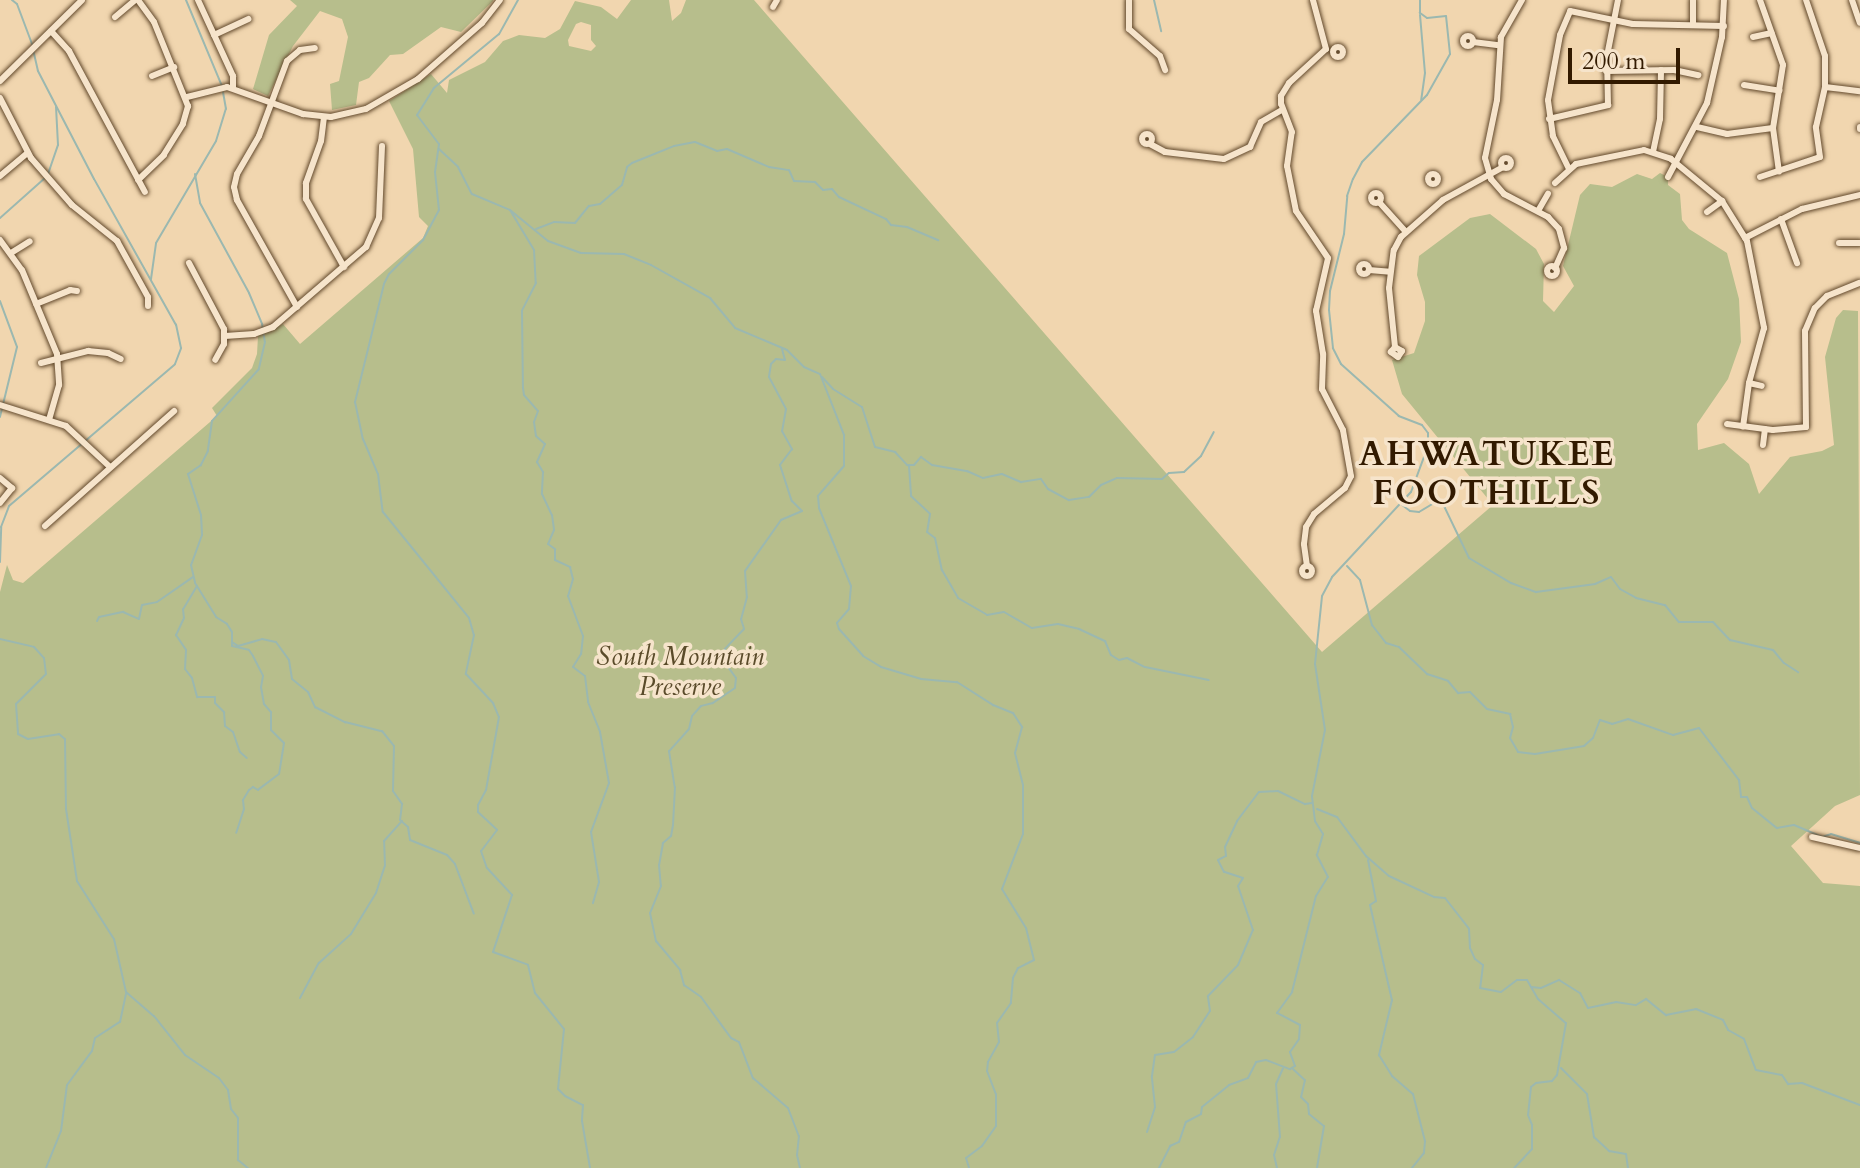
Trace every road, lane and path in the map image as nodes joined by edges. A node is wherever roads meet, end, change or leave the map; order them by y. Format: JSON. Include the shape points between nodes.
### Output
{"nodes":[{"id":1,"x":82,"y":0,"type":"edge"},
{"id":2,"x":137,"y":0,"type":"edge"},
{"id":3,"x":198,"y":0,"type":"edge"},
{"id":4,"x":500,"y":0,"type":"edge"},
{"id":5,"x":1129,"y":0,"type":"edge"},
{"id":6,"x":1313,"y":0,"type":"edge"},
{"id":7,"x":1522,"y":0,"type":"edge"},
{"id":8,"x":1618,"y":0,"type":"edge"},
{"id":9,"x":1693,"y":0,"type":"edge"},
{"id":10,"x":1724,"y":0,"type":"edge"},
{"id":11,"x":1760,"y":0,"type":"edge"},
{"id":12,"x":1806,"y":0,"type":"edge"},
{"id":13,"x":1852,"y":0,"type":"edge"},
{"id":14,"x":115,"y":17,"type":"dead end"},
{"id":15,"x":248,"y":19,"type":"dead end"},
{"id":16,"x":1613,"y":20,"type":"junction"},
{"id":17,"x":1860,"y":23,"type":"edge"},
{"id":18,"x":1693,"y":24,"type":"junction"},
{"id":19,"x":1724,"y":26,"type":"junction"},
{"id":20,"x":51,"y":31,"type":"junction"},
{"id":21,"x":1772,"y":33,"type":"junction"},
{"id":22,"x":214,"y":35,"type":"junction"},
{"id":23,"x":1753,"y":37,"type":"dead end"},
{"id":24,"x":1473,"y":42,"type":"dead end"},
{"id":25,"x":1499,"y":45,"type":"junction"},
{"id":26,"x":315,"y":48,"type":"dead end"},
{"id":27,"x":174,"y":67,"type":"junction"},
{"id":28,"x":1165,"y":70,"type":"dead end"},
{"id":29,"x":1661,"y":70,"type":"junction"},
{"id":30,"x":1606,"y":71,"type":"junction"},
{"id":31,"x":1698,"y":75,"type":"dead end"},
{"id":32,"x":152,"y":76,"type":"dead end"},
{"id":33,"x":0,"y":81,"type":"edge"},
{"id":34,"x":1744,"y":85,"type":"dead end"},
{"id":35,"x":1825,"y":87,"type":"junction"},
{"id":36,"x":230,"y":88,"type":"junction"},
{"id":37,"x":1780,"y":91,"type":"junction"},
{"id":38,"x":1860,"y":91,"type":"edge"},
{"id":39,"x":187,"y":97,"type":"junction"},
{"id":40,"x":0,"y":98,"type":"edge"},
{"id":41,"x":270,"y":102,"type":"junction"},
{"id":42,"x":1282,"y":110,"type":"junction"},
{"id":43,"x":324,"y":117,"type":"junction"},
{"id":44,"x":1549,"y":119,"type":"junction"},
{"id":45,"x":1697,"y":127,"type":"junction"},
{"id":46,"x":1773,"y":128,"type":"junction"},
{"id":47,"x":1150,"y":144,"type":"dead end"},
{"id":48,"x":382,"y":146,"type":"dead end"},
{"id":49,"x":1653,"y":152,"type":"junction"},
{"id":50,"x":27,"y":153,"type":"junction"},
{"id":51,"x":1678,"y":164,"type":"junction"},
{"id":52,"x":1503,"y":167,"type":"dead end"},
{"id":53,"x":1569,"y":169,"type":"junction"},
{"id":54,"x":1779,"y":172,"type":"junction"},
{"id":55,"x":1489,"y":175,"type":"junction"},
{"id":56,"x":0,"y":176,"type":"edge"},
{"id":57,"x":1668,"y":177,"type":"dead end"},
{"id":58,"x":1760,"y":177,"type":"dead end"},
{"id":59,"x":138,"y":180,"type":"junction"},
{"id":60,"x":1555,"y":183,"type":"dead end"},
{"id":61,"x":1434,"y":184,"type":"dead end"},
{"id":62,"x":145,"y":192,"type":"dead end"},
{"id":63,"x":1548,"y":194,"type":"dead end"},
{"id":64,"x":1860,"y":195,"type":"edge"},
{"id":65,"x":1443,"y":200,"type":"junction"},
{"id":66,"x":1722,"y":201,"type":"junction"},
{"id":67,"x":1379,"y":202,"type":"dead end"},
{"id":68,"x":1538,"y":211,"type":"junction"},
{"id":69,"x":1707,"y":212,"type":"dead end"},
{"id":70,"x":1781,"y":219,"type":"junction"},
{"id":71,"x":1406,"y":232,"type":"junction"},
{"id":72,"x":1745,"y":238,"type":"junction"},
{"id":73,"x":0,"y":240,"type":"edge"},
{"id":74,"x":30,"y":241,"type":"dead end"},
{"id":75,"x":1839,"y":243,"type":"dead end"},
{"id":76,"x":1860,"y":243,"type":"edge"},
{"id":77,"x":11,"y":253,"type":"junction"},
{"id":78,"x":189,"y":263,"type":"dead end"},
{"id":79,"x":1797,"y":263,"type":"dead end"},
{"id":80,"x":344,"y":267,"type":"junction"},
{"id":81,"x":1555,"y":268,"type":"dead end"},
{"id":82,"x":1369,"y":270,"type":"dead end"},
{"id":83,"x":1390,"y":272,"type":"junction"},
{"id":84,"x":1860,"y":283,"type":"edge"},
{"id":85,"x":77,"y":291,"type":"dead end"},
{"id":86,"x":36,"y":304,"type":"junction"},
{"id":87,"x":148,"y":306,"type":"dead end"},
{"id":88,"x":297,"y":307,"type":"junction"},
{"id":89,"x":1804,"y":309,"type":"dead end"},
{"id":90,"x":1813,"y":313,"type":"junction"},
{"id":91,"x":225,"y":336,"type":"junction"},
{"id":92,"x":1395,"y":347,"type":"dead end"},
{"id":93,"x":58,"y":359,"type":"junction"},
{"id":94,"x":121,"y":359,"type":"dead end"},
{"id":95,"x":215,"y":360,"type":"dead end"},
{"id":96,"x":41,"y":363,"type":"dead end"},
{"id":97,"x":1749,"y":383,"type":"junction"},
{"id":98,"x":1762,"y":386,"type":"dead end"},
{"id":99,"x":3,"y":406,"type":"edge"},
{"id":100,"x":174,"y":411,"type":"dead end"},
{"id":101,"x":49,"y":419,"type":"junction"},
{"id":102,"x":1727,"y":424,"type":"dead end"},
{"id":103,"x":1743,"y":427,"type":"junction"},
{"id":104,"x":1765,"y":429,"type":"junction"},
{"id":105,"x":1763,"y":445,"type":"dead end"},
{"id":106,"x":110,"y":467,"type":"junction"},
{"id":107,"x":0,"y":478,"type":"edge"},
{"id":108,"x":0,"y":503,"type":"edge"},
{"id":109,"x":45,"y":526,"type":"dead end"},
{"id":110,"x":1307,"y":566,"type":"dead end"},
{"id":111,"x":1812,"y":837,"type":"dead end"},
{"id":112,"x":1860,"y":848,"type":"edge"}],
"edges":[{"from":1,"to":20,"type":"street"},
{"from":2,"to":14,"type":"street"},
{"from":2,"to":27,"type":"street","via":[[154,22]]},
{"from":3,"to":22,"type":"street"},
{"from":4,"to":43,"type":"street","via":[[482,23],[418,79],[366,109]]},
{"from":5,"to":28,"type":"street","via":[[1129,29],[1160,56]]},
{"from":6,"to":42,"type":"street","via":[[1330,50],[1283,90]]},
{"from":7,"to":25,"type":"street"},
{"from":8,"to":16,"type":"street"},
{"from":9,"to":18,"type":"street"},
{"from":10,"to":19,"type":"street"},
{"from":11,"to":21,"type":"street"},
{"from":12,"to":35,"type":"street","via":[[1825,56]]},
{"from":13,"to":17,"type":"street"},
{"from":15,"to":22,"type":"street"},
{"from":16,"to":18,"type":"street"},
{"from":16,"to":30,"type":"street"},
{"from":16,"to":44,"type":"street","via":[[1570,11],[1555,57]]},
{"from":18,"to":19,"type":"street"},
{"from":19,"to":45,"type":"street","via":[[1716,74]]},
{"from":20,"to":33,"type":"street"},
{"from":20,"to":59,"type":"street","via":[[69,51]]},
{"from":21,"to":23,"type":"street"},
{"from":21,"to":37,"type":"street","via":[[1783,65]]},
{"from":22,"to":36,"type":"street","via":[[233,76]]},
{"from":24,"to":25,"type":"street"},
{"from":25,"to":55,"type":"street","via":[[1497,100],[1485,148]]},
{"from":26,"to":41,"type":"street","via":[[292,55]]},
{"from":27,"to":32,"type":"street"},
{"from":27,"to":39,"type":"street"},
{"from":29,"to":30,"type":"street"},
{"from":29,"to":31,"type":"street"},
{"from":29,"to":49,"type":"street"},
{"from":30,"to":44,"type":"street","via":[[1608,105]]},
{"from":34,"to":37,"type":"street"},
{"from":35,"to":38,"type":"street"},
{"from":35,"to":54,"type":"street","via":[[1816,127],[1820,157]]},
{"from":36,"to":39,"type":"street"},
{"from":36,"to":41,"type":"street"},
{"from":37,"to":46,"type":"street"},
{"from":39,"to":59,"type":"street","via":[[183,124],[156,165]]},
{"from":40,"to":50,"type":"street"},
{"from":41,"to":43,"type":"street"},
{"from":41,"to":88,"type":"street","via":[[234,187]]},
{"from":42,"to":47,"type":"street","via":[[1261,122],[1246,150],[1224,159],[1165,152]]},
{"from":42,"to":110,"type":"street","via":[[1292,132],[1287,166],[1296,211],[1328,258],[1316,311],[1322,389],[1343,430],[1351,476],[1306,527]]},
{"from":43,"to":80,"type":"street","via":[[306,199]]},
{"from":44,"to":53,"type":"street"},
{"from":45,"to":46,"type":"street","via":[[1727,138]]},
{"from":45,"to":51,"type":"street"},
{"from":46,"to":54,"type":"street"},
{"from":48,"to":80,"type":"street","via":[[375,233]]},
{"from":49,"to":51,"type":"street"},
{"from":49,"to":53,"type":"street","via":[[1632,152]]},
{"from":50,"to":56,"type":"street"},
{"from":50,"to":87,"type":"street","via":[[72,205],[117,241]]},
{"from":51,"to":57,"type":"street"},
{"from":51,"to":66,"type":"street"},
{"from":52,"to":55,"type":"street"},
{"from":53,"to":60,"type":"street"},
{"from":54,"to":58,"type":"street"},
{"from":55,"to":65,"type":"street"},
{"from":55,"to":68,"type":"street","via":[[1504,194]]},
{"from":59,"to":62,"type":"street"},
{"from":61,"to":65,"type":"street"},
{"from":63,"to":68,"type":"street"},
{"from":64,"to":70,"type":"street"},
{"from":65,"to":71,"type":"street"},
{"from":66,"to":69,"type":"street"},
{"from":66,"to":72,"type":"street"},
{"from":67,"to":71,"type":"street"},
{"from":68,"to":81,"type":"street","via":[[1563,237]]},
{"from":70,"to":72,"type":"street"},
{"from":70,"to":79,"type":"street"},
{"from":71,"to":83,"type":"street","via":[[1394,250]]},
{"from":72,"to":97,"type":"street","via":[[1764,328]]},
{"from":73,"to":77,"type":"street"},
{"from":74,"to":77,"type":"street"},
{"from":75,"to":76,"type":"street"},
{"from":77,"to":86,"type":"street"},
{"from":78,"to":91,"type":"street"},
{"from":80,"to":88,"type":"street"},
{"from":82,"to":83,"type":"street"},
{"from":83,"to":92,"type":"street"},
{"from":84,"to":90,"type":"street","via":[[1821,301]]},
{"from":85,"to":86,"type":"street"},
{"from":86,"to":93,"type":"street"},
{"from":88,"to":91,"type":"street","via":[[264,331]]},
{"from":89,"to":90,"type":"street"},
{"from":90,"to":104,"type":"street","via":[[1803,342],[1806,427]]},
{"from":91,"to":95,"type":"street"},
{"from":93,"to":94,"type":"street","via":[[97,351]]},
{"from":93,"to":96,"type":"street"},
{"from":93,"to":101,"type":"street","via":[[59,385]]},
{"from":97,"to":98,"type":"street"},
{"from":97,"to":103,"type":"street"},
{"from":99,"to":101,"type":"street"},
{"from":100,"to":106,"type":"street"},
{"from":101,"to":106,"type":"street","via":[[85,440]]},
{"from":102,"to":103,"type":"street"},
{"from":103,"to":104,"type":"street"},
{"from":104,"to":105,"type":"street"},
{"from":106,"to":109,"type":"street"},
{"from":107,"to":108,"type":"street","via":[[12,488]]},
{"from":111,"to":112,"type":"street"}]}
